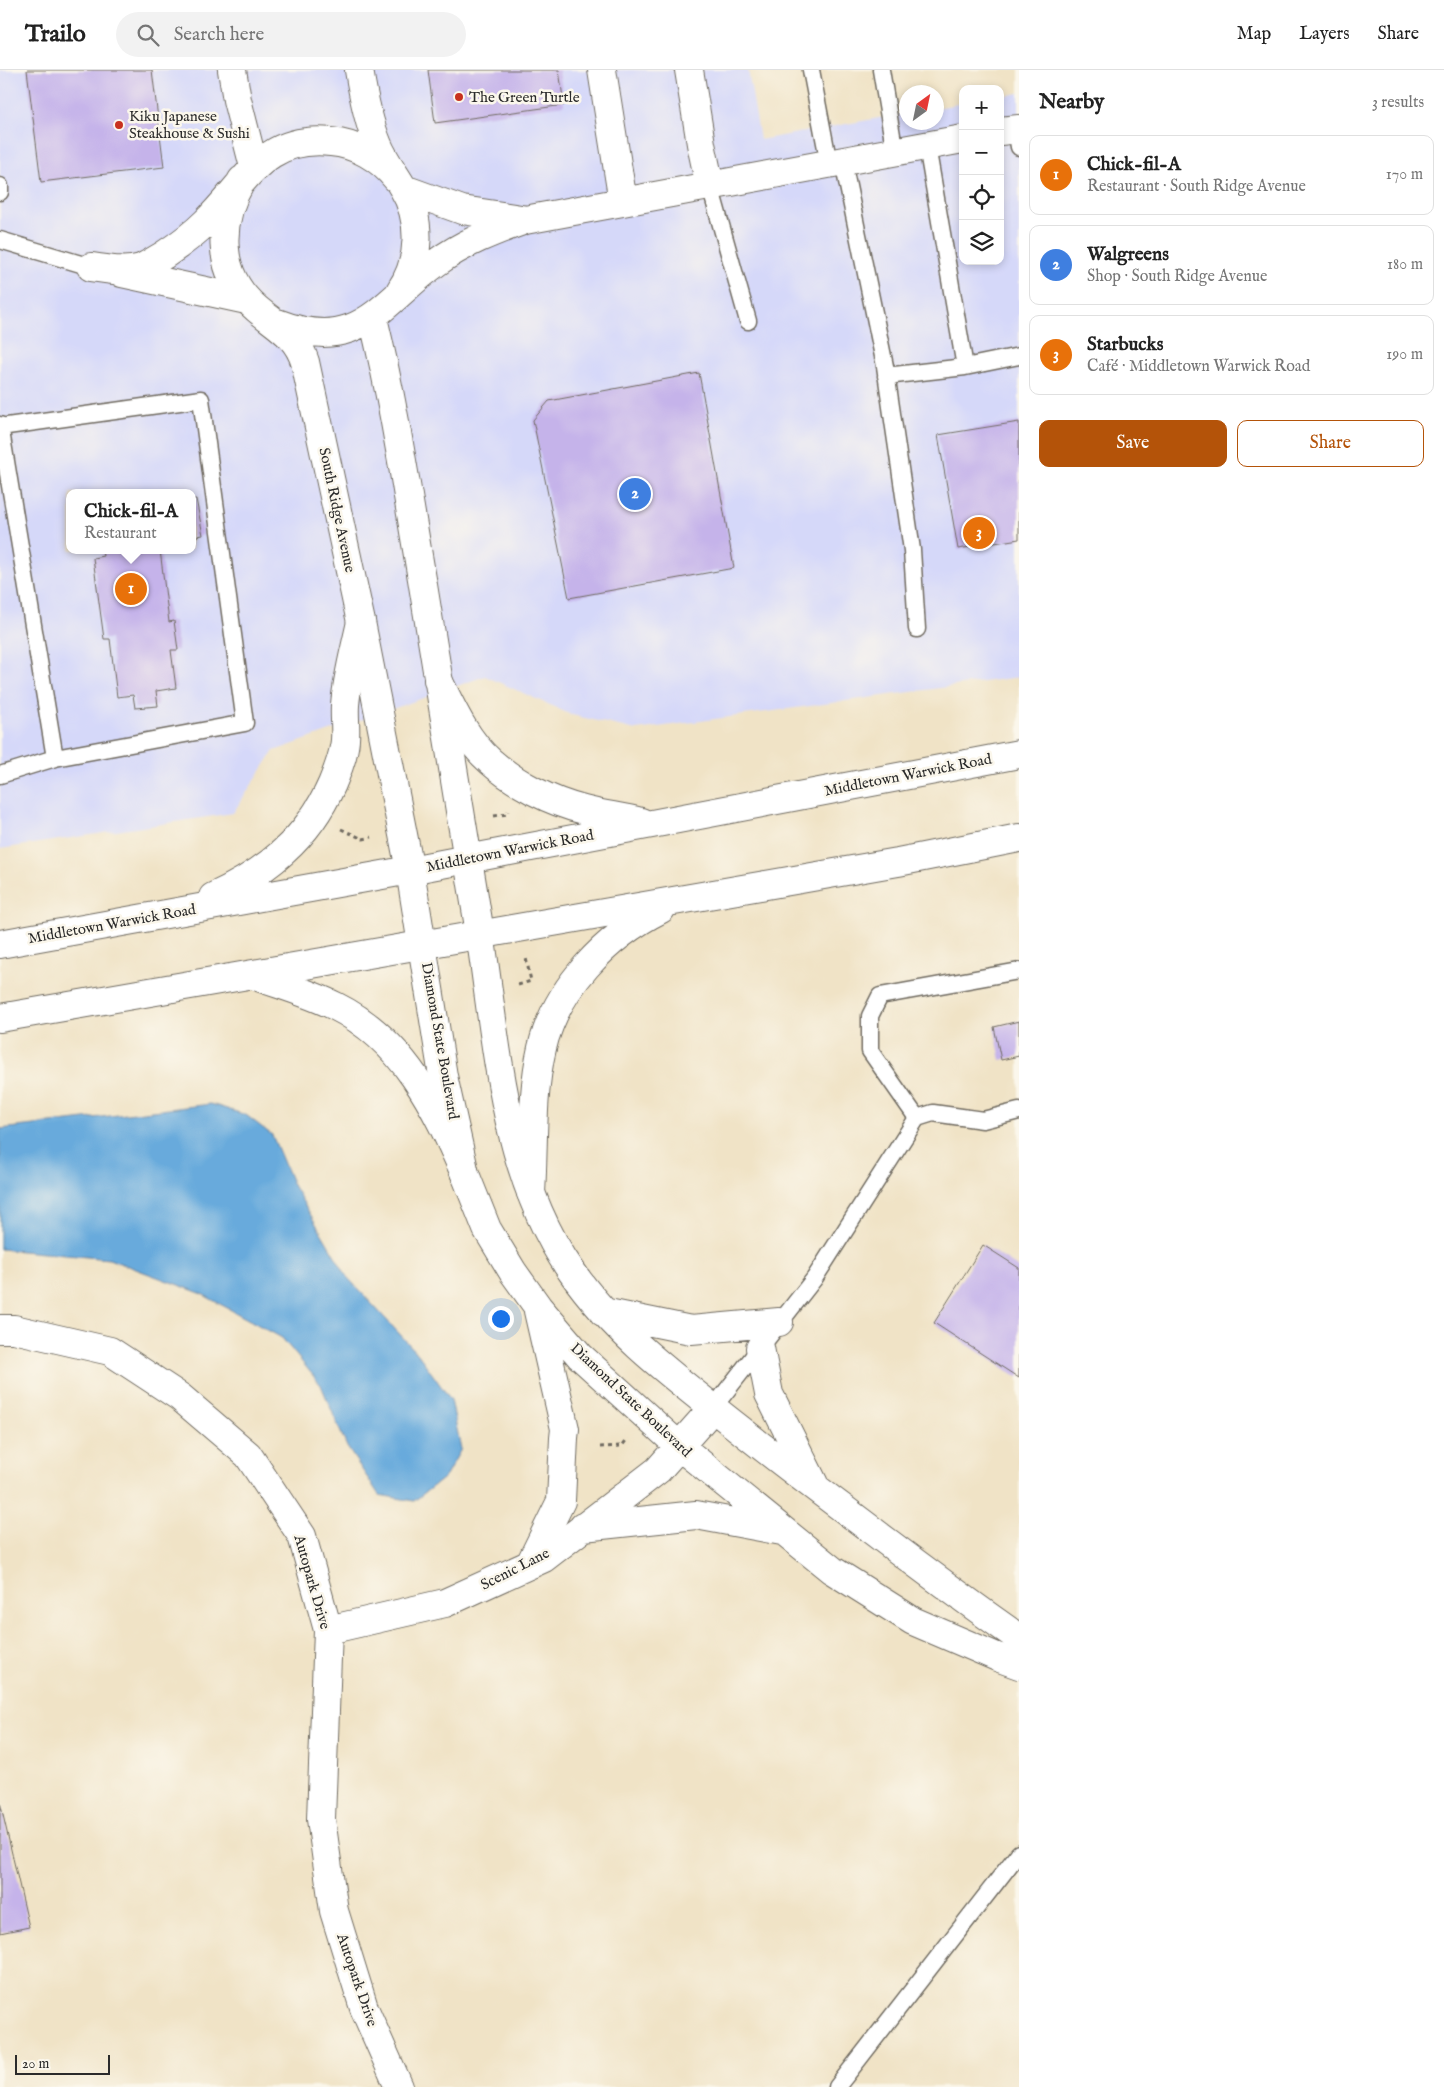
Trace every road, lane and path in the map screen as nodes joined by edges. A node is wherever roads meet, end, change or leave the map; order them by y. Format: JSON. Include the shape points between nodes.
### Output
{"nodes":[{"id":1,"x":232,"y":70,"type":"edge"},
{"id":2,"x":359,"y":70,"type":"edge"},
{"id":3,"x":602,"y":70,"type":"edge"},
{"id":4,"x":689,"y":70,"type":"edge"},
{"id":5,"x":811,"y":70,"type":"edge"},
{"id":6,"x":881,"y":70,"type":"edge"},
{"id":7,"x":959,"y":140,"type":"edge"},
{"id":8,"x":927,"y":146,"type":"junction"},
{"id":9,"x":895,"y":153,"type":"junction"},
{"id":10,"x":836,"y":163,"type":"junction"},
{"id":11,"x":248,"y":173,"type":"junction"},
{"id":12,"x":400,"y":183,"type":"junction"},
{"id":13,"x":0,"y":186,"type":"edge"},
{"id":14,"x":710,"y":186,"type":"junction"},
{"id":15,"x":0,"y":192,"type":"edge"},
{"id":16,"x":623,"y":202,"type":"junction"},
{"id":17,"x":525,"y":220,"type":"junction"},
{"id":18,"x":0,"y":240,"type":"edge"},
{"id":19,"x":91,"y":267,"type":"junction"},
{"id":20,"x":247,"y":300,"type":"junction"},
{"id":21,"x":393,"y":300,"type":"junction"},
{"id":22,"x":373,"y":318,"type":"junction"},
{"id":23,"x":748,"y":321,"type":"dead end"},
{"id":24,"x":278,"y":324,"type":"junction"},
{"id":25,"x":1019,"y":356,"type":"edge"},
{"id":26,"x":965,"y":367,"type":"junction"},
{"id":27,"x":886,"y":376,"type":"junction"},
{"id":28,"x":0,"y":426,"type":"edge"},
{"id":29,"x":361,"y":622,"type":"junction"},
{"id":30,"x":917,"y":629,"type":"dead end"},
{"id":31,"x":438,"y":680,"type":"junction"},
{"id":32,"x":1019,"y":754,"type":"edge"},
{"id":33,"x":55,"y":758,"type":"junction"},
{"id":34,"x":0,"y":775,"type":"edge"},
{"id":35,"x":652,"y":824,"type":"junction"},
{"id":36,"x":334,"y":825,"type":"dead end"},
{"id":37,"x":374,"y":837,"type":"dead end"},
{"id":38,"x":1019,"y":838,"type":"edge"},
{"id":39,"x":467,"y":859,"type":"junction"},
{"id":40,"x":410,"y":870,"type":"junction"},
{"id":41,"x":685,"y":899,"type":"junction"},
{"id":42,"x":178,"y":913,"type":"junction"},
{"id":43,"x":480,"y":935,"type":"junction"},
{"id":44,"x":0,"y":944,"type":"edge"},
{"id":45,"x":423,"y":945,"type":"junction"},
{"id":46,"x":526,"y":958,"type":"dead end"},
{"id":47,"x":1019,"y":971,"type":"edge"},
{"id":48,"x":252,"y":974,"type":"junction"},
{"id":49,"x":513,"y":986,"type":"dead end"},
{"id":50,"x":0,"y":1018,"type":"edge"},
{"id":51,"x":1019,"y":1110,"type":"edge"},
{"id":52,"x":917,"y":1118,"type":"junction"},
{"id":53,"x":465,"y":1174,"type":"junction"},
{"id":54,"x":531,"y":1193,"type":"junction"},
{"id":55,"x":538,"y":1307,"type":"junction"},
{"id":56,"x":602,"y":1311,"type":"junction"},
{"id":57,"x":780,"y":1322,"type":"junction"},
{"id":58,"x":0,"y":1329,"type":"edge"},
{"id":59,"x":760,"y":1348,"type":"junction"},
{"id":60,"x":713,"y":1408,"type":"junction"},
{"id":61,"x":633,"y":1432,"type":"dead end"},
{"id":62,"x":679,"y":1446,"type":"junction"},
{"id":63,"x":600,"y":1447,"type":"dead end"},
{"id":64,"x":816,"y":1488,"type":"junction"},
{"id":65,"x":583,"y":1527,"type":"junction"},
{"id":66,"x":785,"y":1532,"type":"junction"},
{"id":67,"x":530,"y":1564,"type":"junction"},
{"id":68,"x":328,"y":1630,"type":"junction"},
{"id":69,"x":1019,"y":1638,"type":"edge"},
{"id":70,"x":1019,"y":1665,"type":"edge"},
{"id":71,"x":1019,"y":1853,"type":"edge"},
{"id":72,"x":399,"y":2087,"type":"edge"},
{"id":73,"x":837,"y":2087,"type":"edge"}],
"edges":[{"from":1,"to":11,"type":"street"},
{"from":2,"to":12,"type":"street","via":[[378,146]]},
{"from":3,"to":16,"type":"street"},
{"from":4,"to":14,"type":"street"},
{"from":5,"to":10,"type":"lane"},
{"from":6,"to":9,"type":"lane"},
{"from":7,"to":8,"type":"street"},
{"from":8,"to":9,"type":"street"},
{"from":8,"to":26,"type":"lane"},
{"from":9,"to":10,"type":"street"},
{"from":10,"to":14,"type":"street"},
{"from":10,"to":27,"type":"lane"},
{"from":11,"to":12,"type":"street","via":[[264,158],[284,148],[322,141],[350,145],[364,152],[381,163]]},
{"from":11,"to":19,"type":"street","via":[[206,222],[160,257],[140,268]]},
{"from":11,"to":20,"type":"street","name":"South Ridge Avenue","via":[[227,210],[224,239],[231,273]]},
{"from":12,"to":17,"type":"street","via":[[462,210]]},
{"from":12,"to":21,"type":"street","via":[[414,215],[416,244],[410,272]]},
{"from":13,"to":15,"type":"lane"},
{"from":14,"to":16,"type":"street"},
{"from":14,"to":23,"type":"lane"},
{"from":16,"to":17,"type":"street"},
{"from":17,"to":21,"type":"street","via":[[465,244],[436,263]]},
{"from":18,"to":19,"type":"lane"},
{"from":19,"to":20,"type":"street"},
{"from":20,"to":24,"type":"street","name":"South Ridge Avenue"},
{"from":21,"to":22,"type":"street"},
{"from":22,"to":24,"type":"street","via":[[355,327],[330,333],[300,331]]},
{"from":22,"to":31,"type":"street","via":[[388,381]]},
{"from":24,"to":29,"type":"street","name":"South Ridge Avenue","via":[[297,342],[305,362]]},
{"from":25,"to":26,"type":"lane"},
{"from":26,"to":27,"type":"lane"},
{"from":27,"to":30,"type":"lane","via":[[912,550]]},
{"from":28,"to":33,"type":"lane"},
{"from":28,"to":33,"type":"lane","via":[[201,399],[245,723]]},
{"from":29,"to":40,"type":"street","name":"South Ridge Avenue"},
{"from":29,"to":42,"type":"street","via":[[345,705],[344,747],[324,802],[299,837],[272,862],[242,883]]},
{"from":31,"to":35,"type":"street","via":[[472,740],[489,760],[516,780],[558,802]]},
{"from":31,"to":39,"type":"street"},
{"from":32,"to":35,"type":"street","name":"Middletown Warwick Road"},
{"from":33,"to":34,"type":"lane"},
{"from":35,"to":39,"type":"street","name":"Middletown Warwick Road"},
{"from":36,"to":37,"type":"path","via":[[363,839]]},
{"from":38,"to":41,"type":"street"},
{"from":39,"to":40,"type":"street","name":"Middletown Warwick Road"},
{"from":39,"to":43,"type":"street"},
{"from":40,"to":42,"type":"street","name":"Middletown Warwick Road"},
{"from":40,"to":45,"type":"street","name":"Diamond State Boulevard"},
{"from":41,"to":43,"type":"street"},
{"from":41,"to":54,"type":"street","via":[[642,919],[593,959],[561,1002],[550,1023],[537,1077]]},
{"from":42,"to":44,"type":"street","name":"Middletown Warwick Road"},
{"from":43,"to":45,"type":"street"},
{"from":43,"to":54,"type":"street","via":[[516,1148]]},
{"from":45,"to":48,"type":"street"},
{"from":45,"to":53,"type":"street","name":"Diamond State Boulevard","via":[[443,1076]]},
{"from":46,"to":49,"type":"path","via":[[531,981]]},
{"from":47,"to":52,"type":"lane","via":[[880,996],[870,1016],[870,1051]]},
{"from":48,"to":50,"type":"street"},
{"from":48,"to":53,"type":"street","via":[[334,1005],[357,1018],[383,1041],[426,1092]]},
{"from":51,"to":52,"type":"lane","via":[[983,1120],[933,1113]]},
{"from":52,"to":57,"type":"lane","via":[[814,1279]]},
{"from":53,"to":55,"type":"street","name":"Diamond State Boulevard","via":[[487,1229]]},
{"from":54,"to":56,"type":"street","via":[[570,1270]]},
{"from":55,"to":62,"type":"street","name":"Diamond State Boulevard","via":[[580,1356]]},
{"from":55,"to":67,"type":"street","via":[[565,1429],[561,1501]]},
{"from":56,"to":57,"type":"street","via":[[692,1330]]},
{"from":56,"to":60,"type":"street"},
{"from":57,"to":59,"type":"lane"},
{"from":58,"to":68,"type":"street","name":"Autopark Drive","via":[[14,1329],[110,1351],[180,1397],[248,1455],[302,1536]]},
{"from":59,"to":60,"type":"lane"},
{"from":59,"to":64,"type":"street","via":[[769,1394]]},
{"from":60,"to":62,"type":"street","name":"Scenic Lane"},
{"from":60,"to":64,"type":"street"},
{"from":61,"to":63,"type":"path","via":[[622,1446]]},
{"from":62,"to":65,"type":"street","name":"Scenic Lane","via":[[658,1470]]},
{"from":62,"to":66,"type":"street","name":"Diamond State Boulevard"},
{"from":64,"to":69,"type":"street"},
{"from":65,"to":66,"type":"street","via":[[696,1515]]},
{"from":65,"to":67,"type":"street","name":"Scenic Lane","via":[[544,1558]]},
{"from":66,"to":70,"type":"street","name":"Diamond State Boulevard","via":[[832,1570],[913,1621]]},
{"from":67,"to":68,"type":"street","name":"Scenic Lane","via":[[445,1603]]},
{"from":68,"to":72,"type":"street","name":"Autopark Drive","via":[[321,1819],[334,1910],[364,2008]]},
{"from":71,"to":73,"type":"lane"}]}
